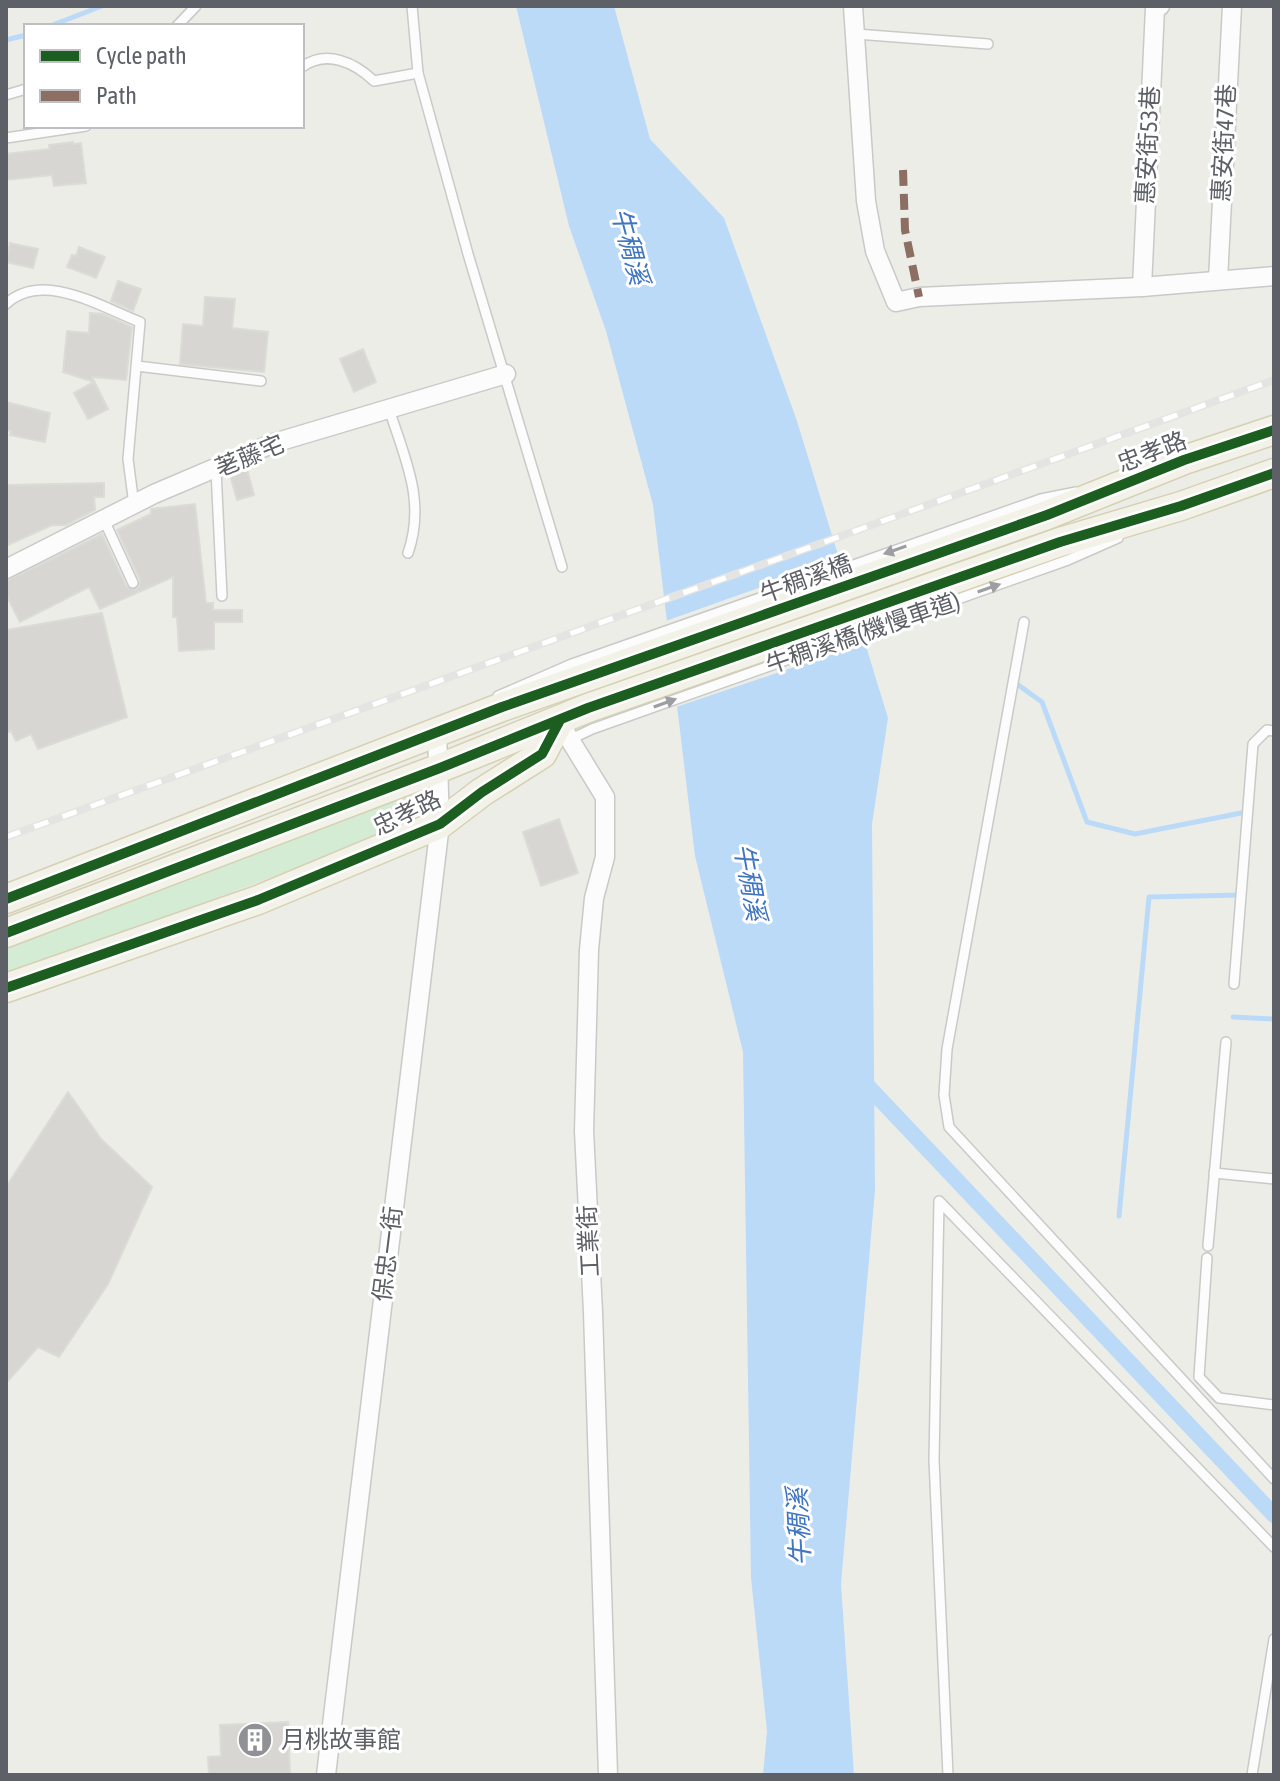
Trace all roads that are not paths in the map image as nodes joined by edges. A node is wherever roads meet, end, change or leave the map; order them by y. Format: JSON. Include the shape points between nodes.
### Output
{"nodes":[{"id":1,"x":196,"y":6,"type":"edge"},
{"id":2,"x":412,"y":6,"type":"edge"},
{"id":3,"x":853,"y":6,"type":"edge"},
{"id":4,"x":1160,"y":6,"type":"edge"},
{"id":5,"x":1232,"y":6,"type":"edge"},
{"id":6,"x":179,"y":24,"type":"edge"},
{"id":7,"x":856,"y":34,"type":"junction"},
{"id":8,"x":988,"y":44,"type":"dead end"},
{"id":9,"x":304,"y":66,"type":"edge"},
{"id":10,"x":418,"y":73,"type":"junction"},
{"id":11,"x":73,"y":128,"type":"edge"},
{"id":12,"x":6,"y":138,"type":"edge"},
{"id":13,"x":1274,"y":276,"type":"edge"},
{"id":14,"x":1218,"y":280,"type":"junction"},
{"id":15,"x":1142,"y":287,"type":"junction"},
{"id":16,"x":6,"y":304,"type":"edge"},
{"id":17,"x":137,"y":366,"type":"junction"},
{"id":18,"x":506,"y":374,"type":"junction"},
{"id":19,"x":261,"y":381,"type":"dead end"},
{"id":20,"x":389,"y":409,"type":"junction"},
{"id":21,"x":1274,"y":430,"type":"edge"},
{"id":22,"x":216,"y":470,"type":"junction"},
{"id":23,"x":1274,"y":473,"type":"edge"},
{"id":24,"x":134,"y":505,"type":"junction"},
{"id":25,"x":1047,"y":506,"type":"joint"},
{"id":26,"x":104,"y":520,"type":"junction"},
{"id":27,"x":408,"y":553,"type":"dead end"},
{"id":28,"x":562,"y":567,"type":"dead end"},
{"id":29,"x":6,"y":569,"type":"edge"},
{"id":30,"x":133,"y":583,"type":"dead end"},
{"id":31,"x":222,"y":596,"type":"dead end"},
{"id":32,"x":1024,"y":622,"type":"dead end"},
{"id":33,"x":564,"y":731,"type":"junction"},
{"id":34,"x":1274,"y":731,"type":"edge"},
{"id":35,"x":437,"y":732,"type":"junction"},
{"id":36,"x":440,"y":768,"type":"junction"},
{"id":37,"x":440,"y":824,"type":"junction"},
{"id":38,"x":6,"y":899,"type":"edge"},
{"id":39,"x":6,"y":933,"type":"edge"},
{"id":40,"x":1234,"y":984,"type":"dead end"},
{"id":41,"x":6,"y":988,"type":"edge"},
{"id":42,"x":1226,"y":1042,"type":"dead end"},
{"id":43,"x":1214,"y":1173,"type":"junction"},
{"id":44,"x":1274,"y":1179,"type":"edge"},
{"id":45,"x":1208,"y":1246,"type":"dead end"},
{"id":46,"x":1207,"y":1258,"type":"dead end"},
{"id":47,"x":1274,"y":1405,"type":"edge"},
{"id":48,"x":1274,"y":1479,"type":"edge"},
{"id":49,"x":1274,"y":1547,"type":"edge"},
{"id":50,"x":1274,"y":1639,"type":"edge"},
{"id":51,"x":326,"y":1775,"type":"edge"},
{"id":52,"x":608,"y":1775,"type":"edge"},
{"id":53,"x":948,"y":1775,"type":"edge"},
{"id":54,"x":1252,"y":1775,"type":"edge"}],
"edges":[{"from":1,"to":6,"type":"lane"},
{"from":2,"to":10,"type":"lane"},
{"from":3,"to":7,"type":"street"},
{"from":4,"to":15,"type":"street","name":"惠安街53巷","via":[[1155,8]]},
{"from":5,"to":14,"type":"street","name":"惠安街47巷"},
{"from":7,"to":8,"type":"lane"},
{"from":7,"to":15,"type":"street","via":[[866,201],[875,251],[896,302]]},
{"from":9,"to":10,"type":"lane","via":[[325,58],[344,61],[374,81]]},
{"from":10,"to":18,"type":"lane"},
{"from":11,"to":12,"type":"lane"},
{"from":13,"to":14,"type":"street"},
{"from":14,"to":15,"type":"street"},
{"from":16,"to":17,"type":"lane","via":[[28,289],[55,289],[140,322]]},
{"from":17,"to":19,"type":"lane"},
{"from":17,"to":24,"type":"lane","via":[[128,459]]},
{"from":18,"to":20,"type":"street","name":"荖藤宅"},
{"from":18,"to":28,"type":"lane"},
{"from":20,"to":22,"type":"street","name":"荖藤宅","via":[[274,443]]},
{"from":20,"to":27,"type":"lane","via":[[415,488],[416,532]]},
{"from":21,"to":25,"type":"main road","name":"忠孝路","via":[[1099,494]]},
{"from":22,"to":24,"type":"street","name":"荖藤宅"},
{"from":22,"to":31,"type":"lane"},
{"from":33,"to":23,"type":"main road","name":"牛稠溪橋","one_way":true},
{"from":24,"to":26,"type":"street","name":"荖藤宅"},
{"from":25,"to":35,"type":"main road","name":"牛稠溪橋","one_way":true,"via":[[575,673]]},
{"from":26,"to":29,"type":"street","name":"荖藤宅"},
{"from":26,"to":30,"type":"lane"},
{"from":32,"to":48,"type":"lane","via":[[947,1049],[944,1095],[949,1127]]},
{"from":33,"to":36,"type":"main road","name":"忠孝路"},
{"from":33,"to":37,"type":"main road","name":"忠孝路","via":[[542,754]]},
{"from":33,"to":52,"type":"street","name":"工業街","via":[[605,797],[605,857],[589,950],[584,1131]]},
{"from":34,"to":40,"type":"lane","via":[[1267,730],[1253,744]]},
{"from":35,"to":36,"type":"street","name":"保忠一街"},
{"from":35,"to":38,"type":"main road"},
{"from":36,"to":37,"type":"street","name":"保忠一街"},
{"from":36,"to":39,"type":"main road","name":"忠孝路"},
{"from":37,"to":41,"type":"main road","name":"忠孝路","via":[[258,900]]},
{"from":37,"to":51,"type":"street","name":"保忠一街"},
{"from":42,"to":43,"type":"lane"},
{"from":43,"to":44,"type":"lane"},
{"from":43,"to":45,"type":"lane"},
{"from":46,"to":47,"type":"lane","via":[[1199,1377],[1219,1398]]},
{"from":49,"to":53,"type":"lane","via":[[939,1201],[934,1460]]},
{"from":50,"to":54,"type":"lane"}]}
